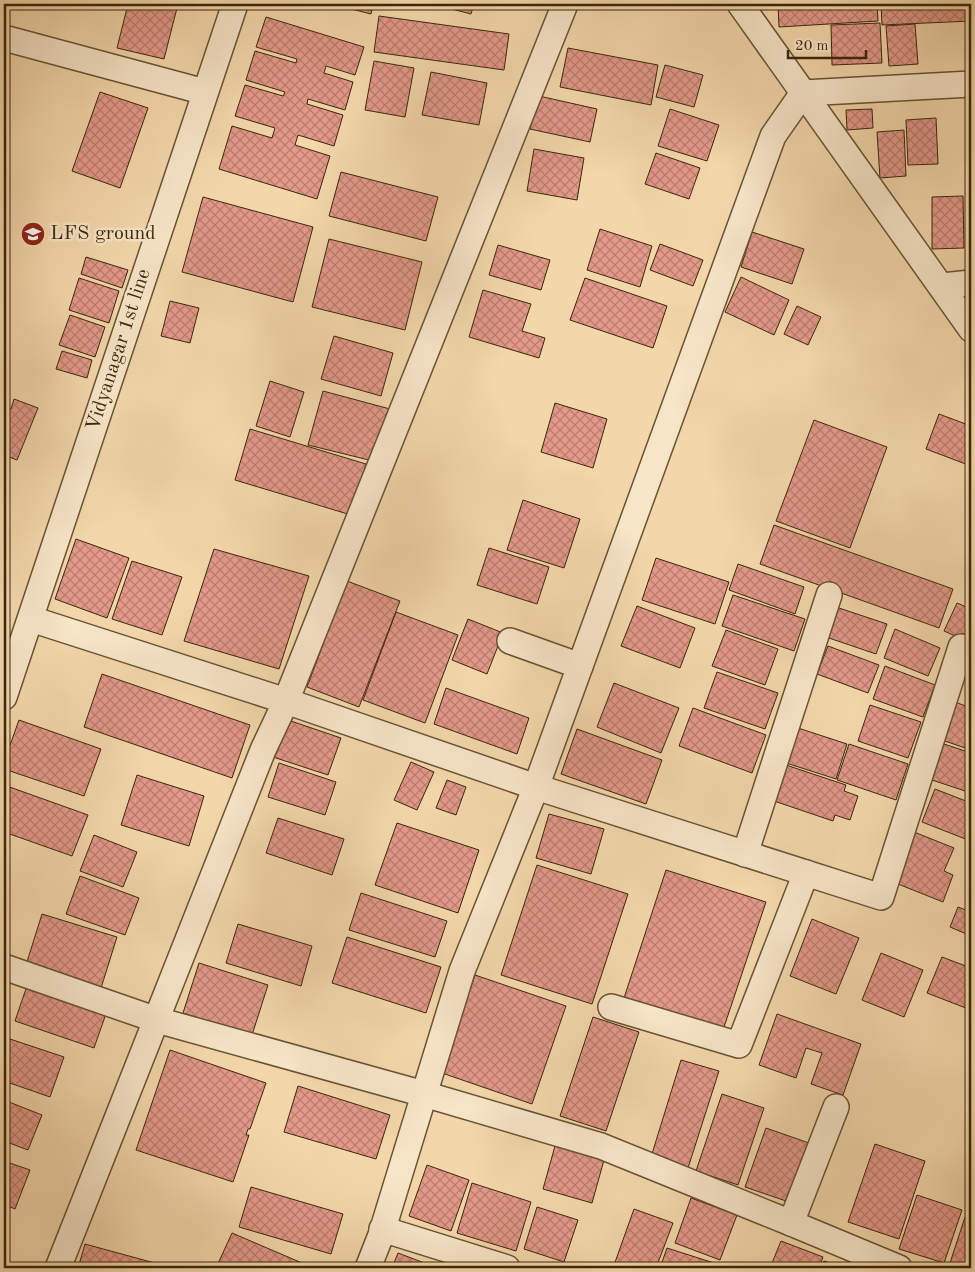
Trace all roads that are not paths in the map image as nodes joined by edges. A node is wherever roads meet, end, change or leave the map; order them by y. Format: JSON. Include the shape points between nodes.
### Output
{"nodes":[{"id":1,"x":235,"y":4,"type":"edge"},
{"id":2,"x":565,"y":4,"type":"edge"},
{"id":3,"x":740,"y":4,"type":"edge"},
{"id":4,"x":4,"y":38,"type":"edge"},
{"id":5,"x":971,"y":84,"type":"edge"},
{"id":6,"x":205,"y":92,"type":"junction"},
{"id":7,"x":803,"y":94,"type":"junction"},
{"id":8,"x":971,"y":283,"type":"edge"},
{"id":9,"x":942,"y":286,"type":"junction"},
{"id":10,"x":971,"y":329,"type":"edge"},
{"id":11,"x":829,"y":595,"type":"dead end"},
{"id":12,"x":30,"y":619,"type":"junction"},
{"id":13,"x":510,"y":641,"type":"dead end"},
{"id":14,"x":961,"y":647,"type":"dead end"},
{"id":15,"x":580,"y":666,"type":"junction"},
{"id":16,"x":4,"y":697,"type":"edge"},
{"id":17,"x":286,"y":701,"type":"junction"},
{"id":18,"x":536,"y":787,"type":"junction"},
{"id":19,"x":746,"y":854,"type":"junction"},
{"id":20,"x":806,"y":873,"type":"junction"},
{"id":21,"x":4,"y":967,"type":"edge"},
{"id":22,"x":611,"y":1007,"type":"dead end"},
{"id":23,"x":157,"y":1020,"type":"junction"},
{"id":24,"x":424,"y":1094,"type":"junction"},
{"id":25,"x":836,"y":1107,"type":"dead end"},
{"id":26,"x":791,"y":1223,"type":"junction"},
{"id":27,"x":382,"y":1229,"type":"junction"},
{"id":28,"x":58,"y":1268,"type":"edge"},
{"id":29,"x":368,"y":1268,"type":"edge"},
{"id":30,"x":507,"y":1268,"type":"edge"},
{"id":31,"x":899,"y":1268,"type":"edge"}],
"edges":[{"from":1,"to":6,"type":"street","name":"Vidyanagar 1st line"},
{"from":2,"to":17,"type":"street"},
{"from":3,"to":7,"type":"street"},
{"from":4,"to":6,"type":"street"},
{"from":5,"to":7,"type":"street"},
{"from":6,"to":12,"type":"street","name":"Vidyanagar 1st line"},
{"from":7,"to":9,"type":"street"},
{"from":7,"to":15,"type":"street","via":[[773,136]]},
{"from":8,"to":9,"type":"street"},
{"from":9,"to":10,"type":"street"},
{"from":11,"to":19,"type":"street"},
{"from":12,"to":16,"type":"street","name":"Vidyanagar 1st line"},
{"from":12,"to":17,"type":"street"},
{"from":13,"to":15,"type":"street"},
{"from":14,"to":20,"type":"street","via":[[881,897]]},
{"from":15,"to":18,"type":"street"},
{"from":17,"to":18,"type":"street"},
{"from":17,"to":23,"type":"street","via":[[263,750]]},
{"from":18,"to":19,"type":"street"},
{"from":18,"to":24,"type":"street","via":[[462,971]]},
{"from":19,"to":20,"type":"street"},
{"from":20,"to":22,"type":"street","via":[[739,1045]]},
{"from":21,"to":23,"type":"street"},
{"from":23,"to":24,"type":"street"},
{"from":23,"to":28,"type":"street"},
{"from":24,"to":26,"type":"street","via":[[601,1146]]},
{"from":24,"to":27,"type":"street"},
{"from":25,"to":26,"type":"street"},
{"from":26,"to":31,"type":"street"},
{"from":27,"to":29,"type":"street"},
{"from":27,"to":30,"type":"street"}]}
